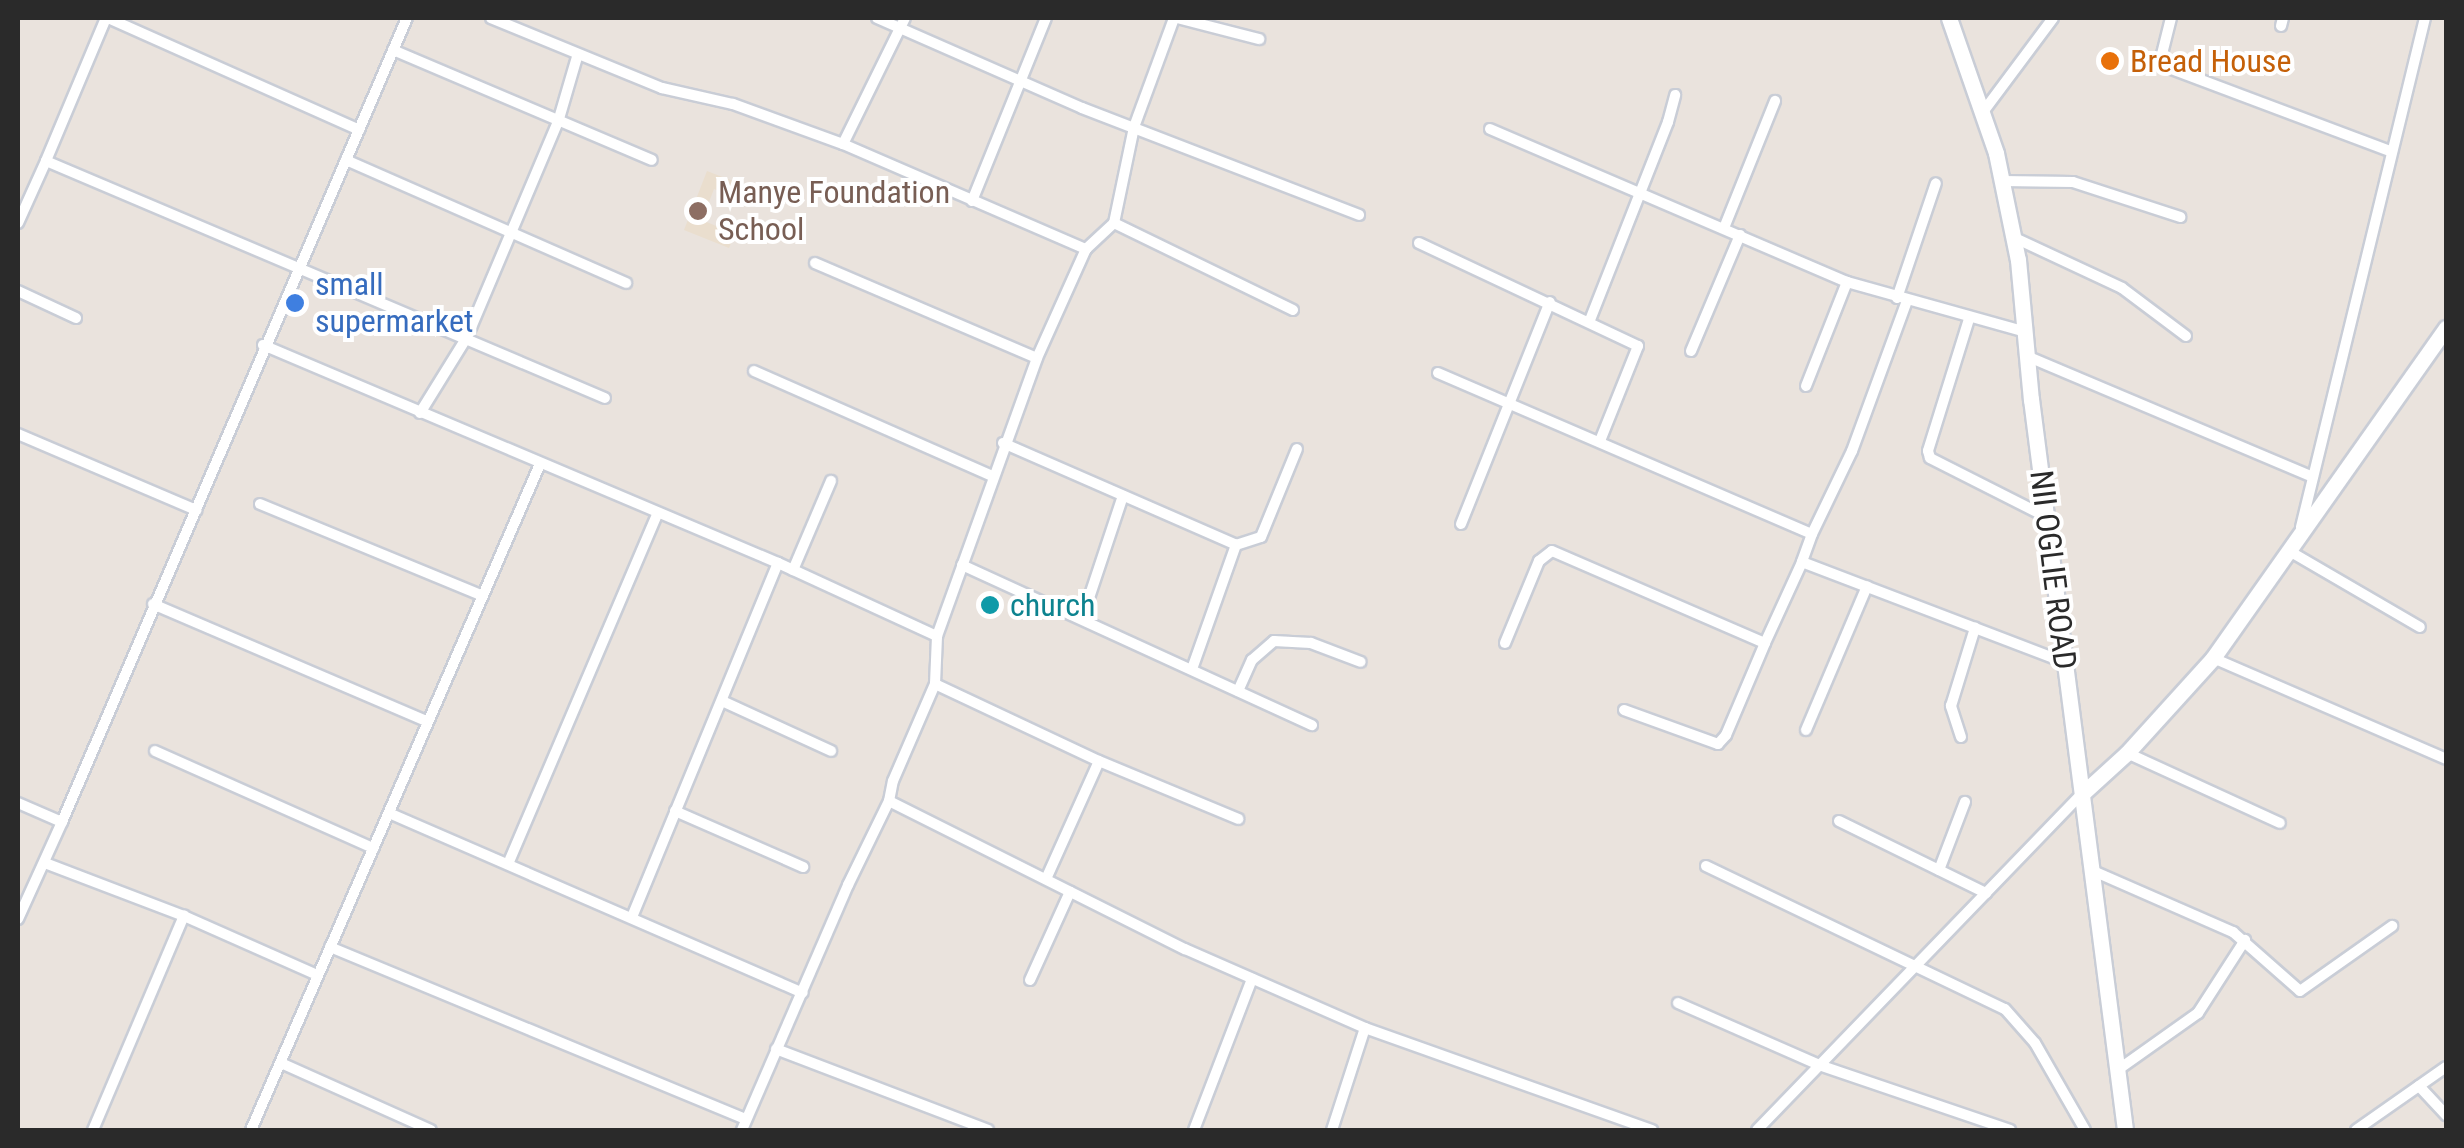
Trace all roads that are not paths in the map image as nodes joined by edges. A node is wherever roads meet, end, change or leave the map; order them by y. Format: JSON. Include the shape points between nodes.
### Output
{"nodes":[{"id":1,"x":107,"y":18,"type":"edge"},
{"id":2,"x":408,"y":18,"type":"edge"},
{"id":3,"x":491,"y":18,"type":"edge"},
{"id":4,"x":877,"y":18,"type":"edge"},
{"id":5,"x":905,"y":18,"type":"edge"},
{"id":6,"x":1046,"y":18,"type":"edge"},
{"id":7,"x":1175,"y":18,"type":"edge"},
{"id":8,"x":1949,"y":18,"type":"edge"},
{"id":9,"x":2053,"y":18,"type":"edge"},
{"id":10,"x":2171,"y":18,"type":"edge"},
{"id":11,"x":2425,"y":18,"type":"edge"},
{"id":12,"x":900,"y":31,"type":"junction"},
{"id":13,"x":1259,"y":39,"type":"dead end"},
{"id":14,"x":392,"y":50,"type":"junction"},
{"id":15,"x":577,"y":57,"type":"junction"},
{"id":16,"x":1019,"y":81,"type":"junction"},
{"id":17,"x":1674,"y":95,"type":"dead end"},
{"id":18,"x":1776,"y":101,"type":"dead end"},
{"id":19,"x":1982,"y":112,"type":"junction"},
{"id":20,"x":558,"y":122,"type":"junction"},
{"id":21,"x":1134,"y":127,"type":"junction"},
{"id":22,"x":1490,"y":129,"type":"dead end"},
{"id":23,"x":359,"y":130,"type":"junction"},
{"id":24,"x":843,"y":144,"type":"junction"},
{"id":25,"x":2392,"y":152,"type":"junction"},
{"id":26,"x":346,"y":160,"type":"junction"},
{"id":27,"x":652,"y":160,"type":"dead end"},
{"id":28,"x":46,"y":161,"type":"junction"},
{"id":29,"x":2002,"y":181,"type":"junction"},
{"id":30,"x":1936,"y":183,"type":"dead end"},
{"id":31,"x":1641,"y":194,"type":"junction"},
{"id":32,"x":972,"y":201,"type":"junction"},
{"id":33,"x":1358,"y":214,"type":"dead end"},
{"id":34,"x":2180,"y":217,"type":"dead end"},
{"id":35,"x":18,"y":223,"type":"edge"},
{"id":36,"x":1114,"y":223,"type":"junction"},
{"id":37,"x":1724,"y":228,"type":"junction"},
{"id":38,"x":511,"y":232,"type":"junction"},
{"id":39,"x":1740,"y":236,"type":"junction"},
{"id":40,"x":2015,"y":238,"type":"junction"},
{"id":41,"x":1418,"y":243,"type":"dead end"},
{"id":42,"x":1086,"y":249,"type":"junction"},
{"id":43,"x":814,"y":262,"type":"dead end"},
{"id":44,"x":299,"y":266,"type":"junction"},
{"id":45,"x":1847,"y":282,"type":"junction"},
{"id":46,"x":626,"y":284,"type":"dead end"},
{"id":47,"x":18,"y":292,"type":"edge"},
{"id":48,"x":1902,"y":300,"type":"junction"},
{"id":49,"x":1550,"y":302,"type":"junction"},
{"id":50,"x":1292,"y":310,"type":"dead end"},
{"id":51,"x":76,"y":318,"type":"dead end"},
{"id":52,"x":1969,"y":319,"type":"junction"},
{"id":53,"x":1590,"y":320,"type":"junction"},
{"id":54,"x":2446,"y":328,"type":"edge"},
{"id":55,"x":2026,"y":332,"type":"junction"},
{"id":56,"x":2186,"y":336,"type":"dead end"},
{"id":57,"x":467,"y":337,"type":"junction"},
{"id":58,"x":263,"y":346,"type":"junction"},
{"id":59,"x":1691,"y":351,"type":"dead end"},
{"id":60,"x":1037,"y":358,"type":"junction"},
{"id":61,"x":2030,"y":358,"type":"junction"},
{"id":62,"x":754,"y":371,"type":"dead end"},
{"id":63,"x":1438,"y":373,"type":"dead end"},
{"id":64,"x":1806,"y":386,"type":"dead end"},
{"id":65,"x":605,"y":398,"type":"dead end"},
{"id":66,"x":1509,"y":400,"type":"junction"},
{"id":67,"x":420,"y":413,"type":"junction"},
{"id":68,"x":18,"y":434,"type":"edge"},
{"id":69,"x":1600,"y":441,"type":"junction"},
{"id":70,"x":1003,"y":443,"type":"junction"},
{"id":71,"x":1296,"y":449,"type":"dead end"},
{"id":72,"x":540,"y":464,"type":"junction"},
{"id":73,"x":992,"y":476,"type":"junction"},
{"id":74,"x":2314,"y":477,"type":"junction"},
{"id":75,"x":831,"y":481,"type":"dead end"},
{"id":76,"x":1123,"y":496,"type":"junction"},
{"id":77,"x":260,"y":504,"type":"dead end"},
{"id":78,"x":196,"y":510,"type":"junction"},
{"id":79,"x":657,"y":515,"type":"junction"},
{"id":80,"x":2045,"y":516,"type":"junction"},
{"id":81,"x":1460,"y":524,"type":"dead end"},
{"id":82,"x":1812,"y":534,"type":"junction"},
{"id":83,"x":1236,"y":545,"type":"junction"},
{"id":84,"x":2294,"y":547,"type":"junction"},
{"id":85,"x":1802,"y":562,"type":"junction"},
{"id":86,"x":778,"y":563,"type":"junction"},
{"id":87,"x":962,"y":565,"type":"junction"},
{"id":88,"x":793,"y":570,"type":"junction"},
{"id":89,"x":1867,"y":586,"type":"junction"},
{"id":90,"x":483,"y":596,"type":"junction"},
{"id":91,"x":153,"y":604,"type":"junction"},
{"id":92,"x":1082,"y":620,"type":"junction"},
{"id":93,"x":2420,"y":627,"type":"dead end"},
{"id":94,"x":1975,"y":628,"type":"junction"},
{"id":95,"x":937,"y":636,"type":"junction"},
{"id":96,"x":1505,"y":643,"type":"dead end"},
{"id":97,"x":1765,"y":643,"type":"junction"},
{"id":98,"x":2213,"y":658,"type":"junction"},
{"id":99,"x":1362,"y":662,"type":"dead end"},
{"id":100,"x":2064,"y":662,"type":"junction"},
{"id":101,"x":1192,"y":669,"type":"junction"},
{"id":102,"x":935,"y":684,"type":"junction"},
{"id":103,"x":1238,"y":690,"type":"junction"},
{"id":104,"x":722,"y":701,"type":"junction"},
{"id":105,"x":1624,"y":710,"type":"dead end"},
{"id":106,"x":426,"y":721,"type":"junction"},
{"id":107,"x":1312,"y":725,"type":"dead end"},
{"id":108,"x":1806,"y":730,"type":"dead end"},
{"id":109,"x":1961,"y":737,"type":"dead end"},
{"id":110,"x":155,"y":751,"type":"dead end"},
{"id":111,"x":831,"y":752,"type":"dead end"},
{"id":112,"x":2127,"y":753,"type":"junction"},
{"id":113,"x":2446,"y":758,"type":"edge"},
{"id":114,"x":1099,"y":761,"type":"junction"},
{"id":115,"x":2083,"y":793,"type":"junction"},
{"id":116,"x":890,"y":801,"type":"junction"},
{"id":117,"x":1965,"y":802,"type":"dead end"},
{"id":118,"x":18,"y":803,"type":"edge"},
{"id":119,"x":675,"y":811,"type":"junction"},
{"id":120,"x":389,"y":813,"type":"junction"},
{"id":121,"x":1238,"y":819,"type":"dead end"},
{"id":122,"x":1839,"y":821,"type":"dead end"},
{"id":123,"x":62,"y":822,"type":"junction"},
{"id":124,"x":2280,"y":824,"type":"dead end"},
{"id":125,"x":372,"y":848,"type":"junction"},
{"id":126,"x":45,"y":863,"type":"junction"},
{"id":127,"x":508,"y":864,"type":"junction"},
{"id":128,"x":1706,"y":866,"type":"dead end"},
{"id":129,"x":803,"y":867,"type":"dead end"},
{"id":130,"x":1940,"y":870,"type":"junction"},
{"id":131,"x":2091,"y":870,"type":"junction"},
{"id":132,"x":1046,"y":879,"type":"junction"},
{"id":133,"x":1070,"y":892,"type":"junction"},
{"id":134,"x":1986,"y":893,"type":"junction"},
{"id":135,"x":184,"y":916,"type":"junction"},
{"id":136,"x":632,"y":917,"type":"junction"},
{"id":137,"x":18,"y":920,"type":"edge"},
{"id":138,"x":2392,"y":926,"type":"dead end"},
{"id":139,"x":2245,"y":940,"type":"junction"},
{"id":140,"x":330,"y":947,"type":"junction"},
{"id":141,"x":1918,"y":964,"type":"junction"},
{"id":142,"x":317,"y":974,"type":"junction"},
{"id":143,"x":1252,"y":979,"type":"junction"},
{"id":144,"x":1030,"y":980,"type":"dead end"},
{"id":145,"x":802,"y":993,"type":"junction"},
{"id":146,"x":1678,"y":1003,"type":"dead end"},
{"id":147,"x":1365,"y":1028,"type":"junction"},
{"id":148,"x":776,"y":1048,"type":"junction"},
{"id":149,"x":282,"y":1064,"type":"junction"},
{"id":150,"x":1819,"y":1066,"type":"junction"},
{"id":151,"x":2446,"y":1067,"type":"edge"},
{"id":152,"x":2119,"y":1069,"type":"junction"},
{"id":153,"x":2419,"y":1086,"type":"junction"},
{"id":154,"x":2446,"y":1115,"type":"edge"},
{"id":155,"x":744,"y":1125,"type":"edge"},
{"id":156,"x":93,"y":1130,"type":"edge"},
{"id":157,"x":251,"y":1130,"type":"edge"},
{"id":158,"x":431,"y":1130,"type":"edge"},
{"id":159,"x":988,"y":1130,"type":"edge"},
{"id":160,"x":1194,"y":1130,"type":"edge"},
{"id":161,"x":1332,"y":1130,"type":"edge"},
{"id":162,"x":1652,"y":1130,"type":"edge"},
{"id":163,"x":1756,"y":1130,"type":"edge"},
{"id":164,"x":2010,"y":1130,"type":"edge"},
{"id":165,"x":2084,"y":1130,"type":"edge"},
{"id":166,"x":2125,"y":1130,"type":"edge"},
{"id":167,"x":2356,"y":1130,"type":"edge"}],
"edges":[{"from":1,"to":23,"type":"street"},
{"from":1,"to":28,"type":"street"},
{"from":2,"to":14,"type":"street"},
{"from":3,"to":15,"type":"street"},
{"from":4,"to":12,"type":"street"},
{"from":5,"to":12,"type":"street"},
{"from":6,"to":16,"type":"street"},
{"from":7,"to":13,"type":"street"},
{"from":7,"to":21,"type":"street"},
{"from":8,"to":19,"type":"street","name":"NII OGLIE ROAD"},
{"from":9,"to":19,"type":"street"},
{"from":10,"to":25,"type":"street","via":[[2162,54],[2169,68]]},
{"from":11,"to":25,"type":"street"},
{"from":12,"to":16,"type":"street"},
{"from":12,"to":24,"type":"street"},
{"from":14,"to":20,"type":"street"},
{"from":14,"to":23,"type":"street"},
{"from":15,"to":20,"type":"street"},
{"from":15,"to":24,"type":"street"},
{"from":16,"to":21,"type":"street"},
{"from":16,"to":32,"type":"street"},
{"from":17,"to":31,"type":"street"},
{"from":18,"to":37,"type":"street"},
{"from":19,"to":29,"type":"street","name":"NII OGLIE ROAD"},
{"from":20,"to":27,"type":"street"},
{"from":20,"to":38,"type":"street"},
{"from":21,"to":33,"type":"street"},
{"from":21,"to":36,"type":"street"},
{"from":22,"to":31,"type":"street"},
{"from":23,"to":26,"type":"street"},
{"from":24,"to":32,"type":"street"},
{"from":25,"to":74,"type":"street"},
{"from":26,"to":38,"type":"street"},
{"from":26,"to":44,"type":"street"},
{"from":28,"to":35,"type":"street"},
{"from":28,"to":44,"type":"street"},
{"from":29,"to":34,"type":"street","via":[[2073,182]]},
{"from":29,"to":40,"type":"street","name":"NII OGLIE ROAD"},
{"from":30,"to":48,"type":"street"},
{"from":31,"to":37,"type":"street"},
{"from":31,"to":53,"type":"street"},
{"from":32,"to":42,"type":"street"},
{"from":36,"to":42,"type":"street"},
{"from":36,"to":50,"type":"street"},
{"from":37,"to":39,"type":"street"},
{"from":38,"to":46,"type":"street"},
{"from":38,"to":57,"type":"street"},
{"from":39,"to":45,"type":"street"},
{"from":39,"to":59,"type":"street"},
{"from":40,"to":55,"type":"street","name":"NII OGLIE ROAD"},
{"from":40,"to":56,"type":"street","via":[[2122,288]]},
{"from":41,"to":49,"type":"street"},
{"from":42,"to":60,"type":"street"},
{"from":43,"to":60,"type":"street"},
{"from":44,"to":57,"type":"street"},
{"from":44,"to":58,"type":"street"},
{"from":45,"to":48,"type":"street"},
{"from":45,"to":64,"type":"street"},
{"from":47,"to":51,"type":"street"},
{"from":48,"to":52,"type":"street"},
{"from":48,"to":82,"type":"street","via":[[1852,451]]},
{"from":49,"to":53,"type":"street"},
{"from":49,"to":66,"type":"street"},
{"from":52,"to":55,"type":"street"},
{"from":52,"to":80,"type":"street","via":[[1930,458]]},
{"from":53,"to":69,"type":"street","via":[[1638,346]]},
{"from":54,"to":84,"type":"street"},
{"from":55,"to":61,"type":"street","name":"NII OGLIE ROAD"},
{"from":57,"to":65,"type":"street"},
{"from":57,"to":67,"type":"street"},
{"from":58,"to":67,"type":"street"},
{"from":58,"to":78,"type":"street"},
{"from":60,"to":70,"type":"street"},
{"from":61,"to":74,"type":"street"},
{"from":61,"to":80,"type":"street","name":"NII OGLIE ROAD"},
{"from":62,"to":73,"type":"street"},
{"from":63,"to":66,"type":"street"},
{"from":66,"to":69,"type":"street"},
{"from":66,"to":81,"type":"street"},
{"from":67,"to":72,"type":"street"},
{"from":68,"to":78,"type":"street"},
{"from":69,"to":82,"type":"street"},
{"from":70,"to":73,"type":"street"},
{"from":70,"to":76,"type":"street"},
{"from":71,"to":83,"type":"street","via":[[1261,537]]},
{"from":72,"to":79,"type":"street"},
{"from":72,"to":90,"type":"street"},
{"from":73,"to":87,"type":"street"},
{"from":74,"to":84,"type":"street"},
{"from":75,"to":88,"type":"street"},
{"from":76,"to":83,"type":"street"},
{"from":76,"to":92,"type":"street"},
{"from":77,"to":90,"type":"street"},
{"from":78,"to":91,"type":"street"},
{"from":79,"to":86,"type":"street"},
{"from":79,"to":127,"type":"street"},
{"from":80,"to":100,"type":"street","name":"NII OGLIE ROAD"},
{"from":82,"to":85,"type":"street"},
{"from":83,"to":101,"type":"street"},
{"from":84,"to":93,"type":"street"},
{"from":84,"to":98,"type":"street"},
{"from":85,"to":89,"type":"street"},
{"from":85,"to":97,"type":"street"},
{"from":86,"to":88,"type":"street"},
{"from":86,"to":104,"type":"street"},
{"from":87,"to":92,"type":"street"},
{"from":87,"to":95,"type":"street"},
{"from":88,"to":95,"type":"street"},
{"from":89,"to":94,"type":"street"},
{"from":89,"to":108,"type":"street"},
{"from":90,"to":106,"type":"street"},
{"from":91,"to":106,"type":"street"},
{"from":91,"to":123,"type":"street"},
{"from":92,"to":101,"type":"street"},
{"from":94,"to":100,"type":"street"},
{"from":94,"to":109,"type":"street","via":[[1951,706]]},
{"from":95,"to":102,"type":"street"},
{"from":96,"to":97,"type":"street","via":[[1539,561],[1552,551]]},
{"from":97,"to":105,"type":"street","via":[[1718,744]]},
{"from":98,"to":112,"type":"street"},
{"from":98,"to":113,"type":"street"},
{"from":99,"to":103,"type":"street","via":[[1311,644],[1274,641],[1252,660]]},
{"from":100,"to":115,"type":"street","name":"NII OGLIE ROAD"},
{"from":101,"to":103,"type":"street"},
{"from":102,"to":114,"type":"street"},
{"from":102,"to":116,"type":"street"},
{"from":103,"to":107,"type":"street"},
{"from":104,"to":111,"type":"street"},
{"from":104,"to":119,"type":"street"},
{"from":106,"to":120,"type":"street"},
{"from":110,"to":125,"type":"street"},
{"from":112,"to":115,"type":"street"},
{"from":112,"to":124,"type":"street"},
{"from":114,"to":121,"type":"street"},
{"from":114,"to":132,"type":"street"},
{"from":115,"to":131,"type":"street","name":"NII OGLIE ROAD"},
{"from":115,"to":134,"type":"street"},
{"from":116,"to":132,"type":"street"},
{"from":116,"to":145,"type":"street"},
{"from":117,"to":130,"type":"street"},
{"from":118,"to":123,"type":"street"},
{"from":119,"to":129,"type":"street"},
{"from":119,"to":136,"type":"street"},
{"from":120,"to":125,"type":"street"},
{"from":120,"to":127,"type":"street"},
{"from":122,"to":130,"type":"street"},
{"from":123,"to":126,"type":"street"},
{"from":125,"to":140,"type":"street"},
{"from":126,"to":135,"type":"street"},
{"from":126,"to":137,"type":"street"},
{"from":127,"to":136,"type":"street"},
{"from":128,"to":141,"type":"street"},
{"from":130,"to":134,"type":"street"},
{"from":131,"to":139,"type":"street"},
{"from":131,"to":152,"type":"street","name":"NII OGLIE ROAD"},
{"from":132,"to":133,"type":"street"},
{"from":133,"to":143,"type":"street"},
{"from":133,"to":144,"type":"street"},
{"from":134,"to":141,"type":"street"},
{"from":135,"to":142,"type":"street"},
{"from":135,"to":156,"type":"street"},
{"from":136,"to":145,"type":"street"},
{"from":138,"to":139,"type":"street","via":[[2300,991]]},
{"from":139,"to":152,"type":"street","via":[[2198,1013]]},
{"from":140,"to":142,"type":"street"},
{"from":140,"to":155,"type":"street"},
{"from":141,"to":150,"type":"street"},
{"from":141,"to":165,"type":"street","via":[[2017,1019]]},
{"from":142,"to":149,"type":"street"},
{"from":143,"to":147,"type":"street"},
{"from":143,"to":160,"type":"street"},
{"from":145,"to":148,"type":"street"},
{"from":146,"to":150,"type":"street"},
{"from":147,"to":161,"type":"street"},
{"from":147,"to":162,"type":"street"},
{"from":148,"to":155,"type":"street"},
{"from":148,"to":159,"type":"street"},
{"from":149,"to":157,"type":"street"},
{"from":149,"to":158,"type":"street"},
{"from":150,"to":163,"type":"street"},
{"from":150,"to":164,"type":"street"},
{"from":151,"to":153,"type":"street"},
{"from":152,"to":166,"type":"street","name":"NII OGLIE ROAD"},
{"from":153,"to":154,"type":"street"},
{"from":153,"to":167,"type":"street"}]}
